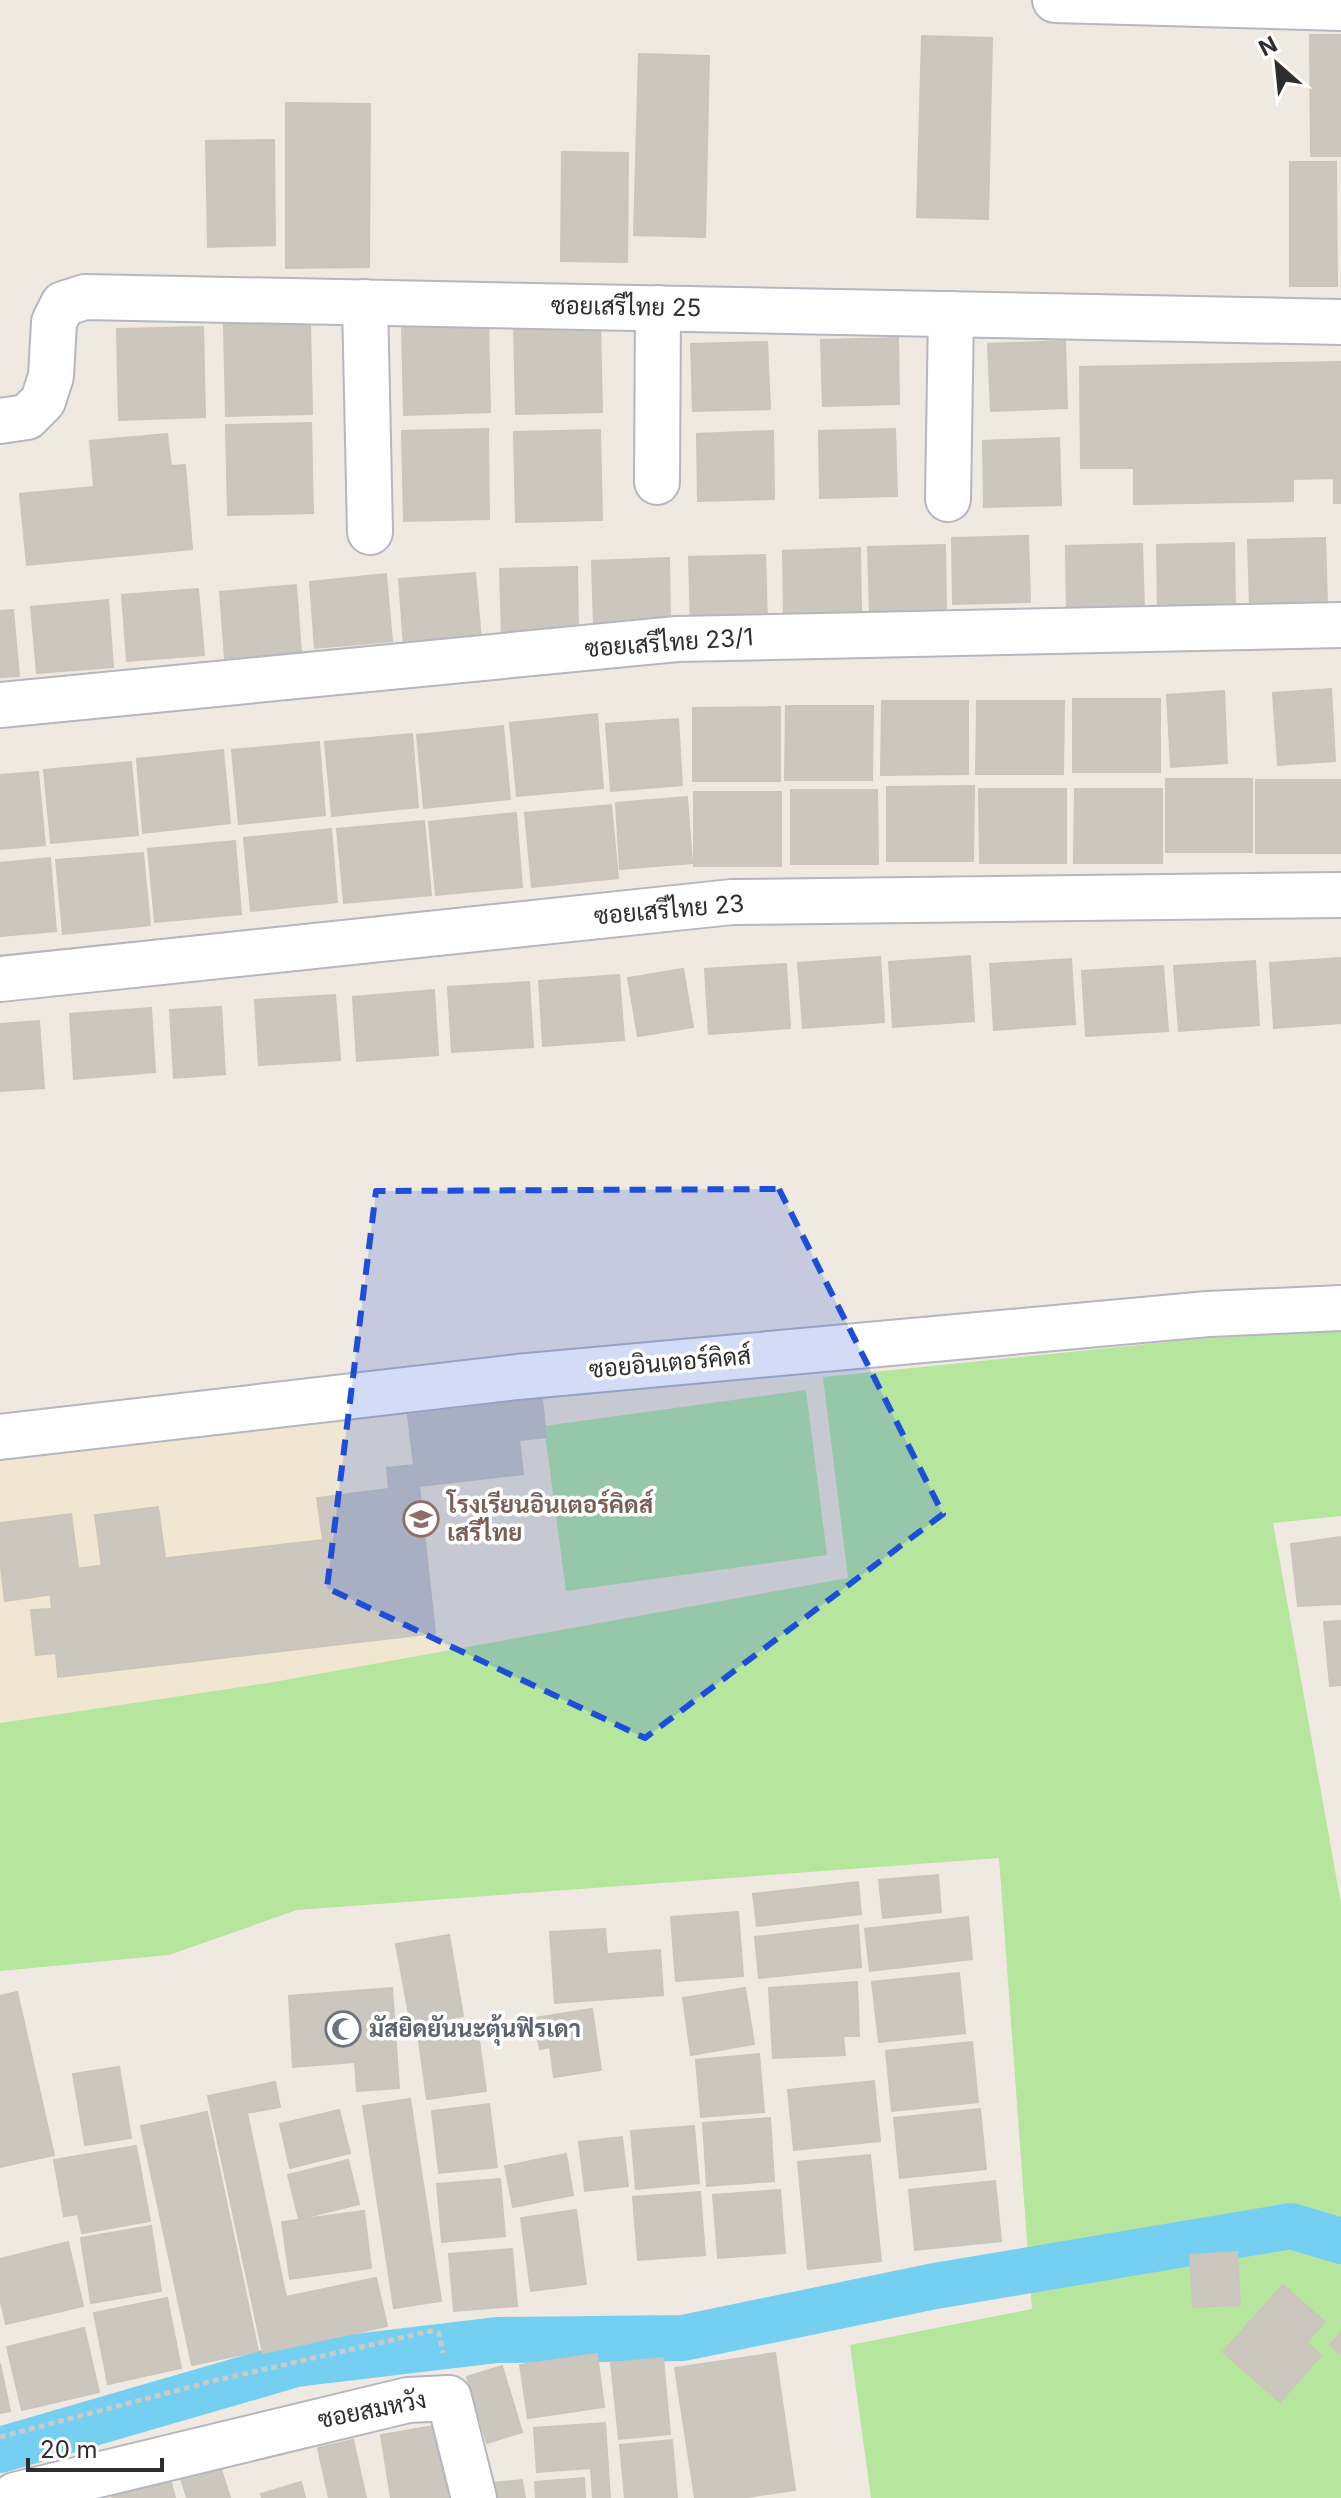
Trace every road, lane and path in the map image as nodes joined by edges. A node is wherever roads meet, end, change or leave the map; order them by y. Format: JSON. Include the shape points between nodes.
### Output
{"nodes":[{"id":1,"x":1055,"y":0,"type":"edge"},
{"id":2,"x":1341,"y":8,"type":"edge"},
{"id":3,"x":365,"y":302,"type":"junction"},
{"id":4,"x":658,"y":308,"type":"junction"},
{"id":5,"x":951,"y":314,"type":"junction"},
{"id":6,"x":1341,"y":322,"type":"edge"},
{"id":7,"x":0,"y":421,"type":"edge"},
{"id":8,"x":657,"y":482,"type":"dead end"},
{"id":9,"x":948,"y":499,"type":"dead end"},
{"id":10,"x":370,"y":532,"type":"dead end"},
{"id":11,"x":1341,"y":625,"type":"edge"},
{"id":12,"x":0,"y":705,"type":"edge"},
{"id":13,"x":1341,"y":895,"type":"edge"},
{"id":14,"x":0,"y":979,"type":"edge"},
{"id":15,"x":1341,"y":1308,"type":"edge"},
{"id":16,"x":0,"y":1437,"type":"edge"},
{"id":17,"x":440,"y":2338,"type":"dead end"},
{"id":18,"x":0,"y":2437,"type":"edge"},
{"id":19,"x":15,"y":2495,"type":"dead end"},
{"id":20,"x":474,"y":2498,"type":"edge"}],
"edges":[{"from":1,"to":2,"type":"street"},
{"from":3,"to":4,"type":"street","name":"ซอยเสรีไทย 25"},
{"from":3,"to":7,"type":"street","name":"ซอยเสรีไทย 25","via":[[85,297],[63,304],[54,322],[51,376],[43,401],[27,417]]},
{"from":3,"to":10,"type":"street"},
{"from":4,"to":5,"type":"street","name":"ซอยเสรีไทย 25"},
{"from":4,"to":8,"type":"street"},
{"from":5,"to":6,"type":"street","name":"ซอยเสรีไทย 25"},
{"from":5,"to":9,"type":"street"},
{"from":11,"to":12,"type":"street","name":"ซอยเสรีไทย 23/1","via":[[677,639]]},
{"from":13,"to":14,"type":"street","name":"ซอยเสรีไทย 23","via":[[732,902]]},
{"from":15,"to":16,"type":"street","name":"ซอยอินเตอร์คิดส์","via":[[1208,1314],[517,1377]]},
{"from":17,"to":18,"type":"path","via":[[431,2331]]},
{"from":19,"to":20,"type":"street","name":"ซอยสมหวัง","via":[[434,2397],[449,2398]]}]}
